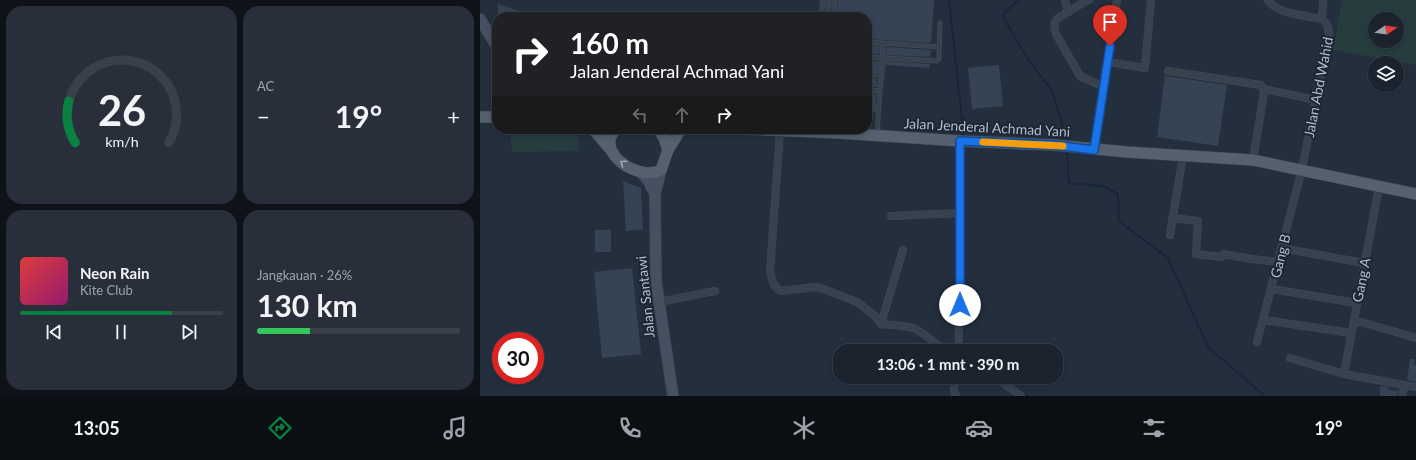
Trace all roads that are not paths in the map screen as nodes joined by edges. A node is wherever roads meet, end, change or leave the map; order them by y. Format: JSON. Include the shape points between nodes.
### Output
{"nodes":[{"id":1,"x":823,"y":0,"type":"edge"},
{"id":2,"x":835,"y":0,"type":"edge"},
{"id":3,"x":1065,"y":0,"type":"edge"},
{"id":4,"x":1089,"y":0,"type":"edge"},
{"id":5,"x":1117,"y":0,"type":"edge"},
{"id":6,"x":1151,"y":0,"type":"edge"},
{"id":7,"x":1268,"y":0,"type":"edge"},
{"id":8,"x":1323,"y":0,"type":"edge"},
{"id":9,"x":822,"y":12,"type":"edge"},
{"id":10,"x":834,"y":12,"type":"edge"},
{"id":11,"x":1068,"y":12,"type":"junction"},
{"id":12,"x":480,"y":19,"type":"edge"},
{"id":13,"x":1322,"y":19,"type":"junction"},
{"id":14,"x":940,"y":23,"type":"dead end"},
{"id":15,"x":492,"y":39,"type":"edge"},
{"id":16,"x":872,"y":42,"type":"edge"},
{"id":17,"x":883,"y":43,"type":"junction"},
{"id":18,"x":940,"y":47,"type":"junction"},
{"id":19,"x":872,"y":57,"type":"edge"},
{"id":20,"x":882,"y":58,"type":"junction"},
{"id":21,"x":1108,"y":62,"type":"junction"},
{"id":22,"x":1168,"y":71,"type":"dead end"},
{"id":23,"x":872,"y":74,"type":"edge"},
{"id":24,"x":881,"y":75,"type":"junction"},
{"id":25,"x":1104,"y":87,"type":"junction"},
{"id":26,"x":1264,"y":89,"type":"junction"},
{"id":27,"x":872,"y":90,"type":"edge"},
{"id":28,"x":880,"y":91,"type":"junction"},
{"id":29,"x":1316,"y":100,"type":"junction"},
{"id":30,"x":872,"y":110,"type":"edge"},
{"id":31,"x":878,"y":110,"type":"junction"},
{"id":32,"x":480,"y":116,"type":"edge"},
{"id":33,"x":492,"y":117,"type":"edge"},
{"id":34,"x":597,"y":134,"type":"edge"},
{"id":35,"x":612,"y":134,"type":"edge"},
{"id":36,"x":661,"y":134,"type":"edge"},
{"id":37,"x":678,"y":134,"type":"edge"},
{"id":38,"x":780,"y":134,"type":"edge"},
{"id":39,"x":861,"y":134,"type":"edge"},
{"id":40,"x":876,"y":136,"type":"junction"},
{"id":41,"x":965,"y":141,"type":"junction"},
{"id":42,"x":610,"y":149,"type":"junction"},
{"id":43,"x":668,"y":150,"type":"junction"},
{"id":44,"x":1094,"y":150,"type":"junction"},
{"id":45,"x":1183,"y":156,"type":"junction"},
{"id":46,"x":1253,"y":160,"type":"junction"},
{"id":47,"x":1302,"y":169,"type":"junction"},
{"id":48,"x":661,"y":170,"type":"junction"},
{"id":49,"x":641,"y":172,"type":"junction"},
{"id":50,"x":1379,"y":187,"type":"junction"},
{"id":51,"x":655,"y":194,"type":"junction"},
{"id":52,"x":1416,"y":194,"type":"edge"},
{"id":53,"x":960,"y":213,"type":"junction"},
{"id":54,"x":891,"y":216,"type":"dead end"},
{"id":55,"x":1172,"y":218,"type":"junction"},
{"id":56,"x":1170,"y":235,"type":"dead end"},
{"id":57,"x":1281,"y":248,"type":"junction"},
{"id":58,"x":903,"y":250,"type":"dead end"},
{"id":59,"x":1278,"y":262,"type":"junction"},
{"id":60,"x":1364,"y":263,"type":"junction"},
{"id":61,"x":1271,"y":289,"type":"junction"},
{"id":62,"x":714,"y":291,"type":"dead end"},
{"id":63,"x":659,"y":302,"type":"junction"},
{"id":64,"x":1357,"y":303,"type":"junction"},
{"id":65,"x":1264,"y":320,"type":"junction"},
{"id":66,"x":1354,"y":320,"type":"junction"},
{"id":67,"x":881,"y":324,"type":"junction"},
{"id":68,"x":1351,"y":333,"type":"junction"},
{"id":69,"x":1416,"y":338,"type":"edge"},
{"id":70,"x":1257,"y":342,"type":"dead end"},
{"id":71,"x":935,"y":344,"type":"edge"},
{"id":72,"x":960,"y":344,"type":"edge"},
{"id":73,"x":1290,"y":358,"type":"dead end"},
{"id":74,"x":1344,"y":374,"type":"junction"},
{"id":75,"x":955,"y":384,"type":"edge"},
{"id":76,"x":1005,"y":384,"type":"edge"},
{"id":77,"x":1404,"y":385,"type":"junction"},
{"id":78,"x":1416,"y":387,"type":"edge"},
{"id":79,"x":673,"y":396,"type":"edge"},
{"id":80,"x":956,"y":396,"type":"edge"},
{"id":81,"x":1021,"y":396,"type":"edge"},
{"id":82,"x":1402,"y":396,"type":"edge"}],
"edges":[{"from":1,"to":9,"type":"lane"},
{"from":2,"to":10,"type":"lane"},
{"from":3,"to":11,"type":"street"},
{"from":4,"to":11,"type":"street"},
{"from":5,"to":21,"type":"street"},
{"from":6,"to":21,"type":"street","via":[[1145,68]]},
{"from":7,"to":13,"type":"street","name":"Jalan Abd Wahid","via":[[1272,6],[1281,10]]},
{"from":8,"to":13,"type":"street"},
{"from":11,"to":25,"type":"street","via":[[1055,22],[1056,34],[1080,76]]},
{"from":12,"to":15,"type":"main road"},
{"from":13,"to":29,"type":"street","name":"Jalan Abd Wahid","via":[[1329,34]]},
{"from":14,"to":18,"type":"lane"},
{"from":16,"to":17,"type":"lane"},
{"from":17,"to":18,"type":"lane"},
{"from":17,"to":20,"type":"lane"},
{"from":18,"to":20,"type":"lane","via":[[937,61]]},
{"from":19,"to":20,"type":"lane"},
{"from":20,"to":24,"type":"lane"},
{"from":21,"to":25,"type":"street"},
{"from":22,"to":26,"type":"street","via":[[1259,84]]},
{"from":23,"to":24,"type":"lane"},
{"from":24,"to":28,"type":"lane"},
{"from":25,"to":44,"type":"street"},
{"from":26,"to":29,"type":"street"},
{"from":26,"to":46,"type":"street"},
{"from":27,"to":28,"type":"lane"},
{"from":28,"to":31,"type":"lane"},
{"from":29,"to":47,"type":"street","name":"Jalan Abd Wahid"},
{"from":30,"to":31,"type":"lane"},
{"from":31,"to":40,"type":"lane"},
{"from":32,"to":33,"type":"main road"},
{"from":34,"to":42,"type":"main road"},
{"from":35,"to":42,"type":"main road"},
{"from":36,"to":43,"type":"main road"},
{"from":37,"to":43,"type":"main road"},
{"from":38,"to":67,"type":"street","via":[[770,271],[773,283],[781,291],[821,288],[847,297],[865,307]]},
{"from":39,"to":40,"type":"main road","name":"Jalan Jenderal Achmad Yani"},
{"from":40,"to":41,"type":"main road","name":"Jalan Jenderal Achmad Yani"},
{"from":41,"to":44,"type":"main road","name":"Jalan Jenderal Achmad Yani","via":[[1054,145]]},
{"from":41,"to":53,"type":"street"},
{"from":49,"to":42,"type":"main road","one_way":true,"via":[[624,164]]},
{"from":43,"to":48,"type":"main road"},
{"from":44,"to":45,"type":"main road","name":"Jalan Jenderal Achmad Yani"},
{"from":45,"to":46,"type":"main road","name":"Jalan Jenderal Achmad Yani"},
{"from":45,"to":55,"type":"street"},
{"from":46,"to":47,"type":"main road","name":"Jalan Jenderal Achmad Yani"},
{"from":47,"to":50,"type":"main road","name":"Jalan Jenderal Achmad Yani"},
{"from":47,"to":57,"type":"street","name":"Gang B"},
{"from":48,"to":49,"type":"main road"},
{"from":48,"to":51,"type":"main road","name":"Jalan Santawi"},
{"from":49,"to":51,"type":"main road","name":"Jalan Santawi"},
{"from":50,"to":52,"type":"main road","name":"Jalan Jenderal Achmad Yani"},
{"from":50,"to":60,"type":"street","name":"Gang A"},
{"from":51,"to":63,"type":"main road","name":"Jalan Santawi","via":[[656,281]]},
{"from":53,"to":54,"type":"street"},
{"from":53,"to":72,"type":"street"},
{"from":55,"to":56,"type":"street"},
{"from":55,"to":59,"type":"street","via":[[1198,221],[1196,254],[1221,257],[1224,254]]},
{"from":57,"to":59,"type":"street","name":"Gang B"},
{"from":57,"to":60,"type":"street"},
{"from":58,"to":67,"type":"street"},
{"from":59,"to":61,"type":"street","name":"Gang B"},
{"from":60,"to":64,"type":"street","name":"Gang A"},
{"from":61,"to":64,"type":"street"},
{"from":61,"to":65,"type":"street","name":"Gang B"},
{"from":62,"to":63,"type":"street"},
{"from":63,"to":79,"type":"main road","name":"Jalan Santawi"},
{"from":64,"to":66,"type":"street","name":"Gang A"},
{"from":65,"to":68,"type":"street"},
{"from":65,"to":70,"type":"street","name":"Gang B"},
{"from":66,"to":68,"type":"street","name":"Gang A"},
{"from":66,"to":69,"type":"street"},
{"from":67,"to":71,"type":"street","via":[[911,327]]},
{"from":68,"to":74,"type":"street","name":"Gang A"},
{"from":73,"to":74,"type":"street"},
{"from":74,"to":77,"type":"street"},
{"from":75,"to":80,"type":"street"},
{"from":76,"to":81,"type":"street"},
{"from":77,"to":78,"type":"street"},
{"from":77,"to":82,"type":"street"}]}
